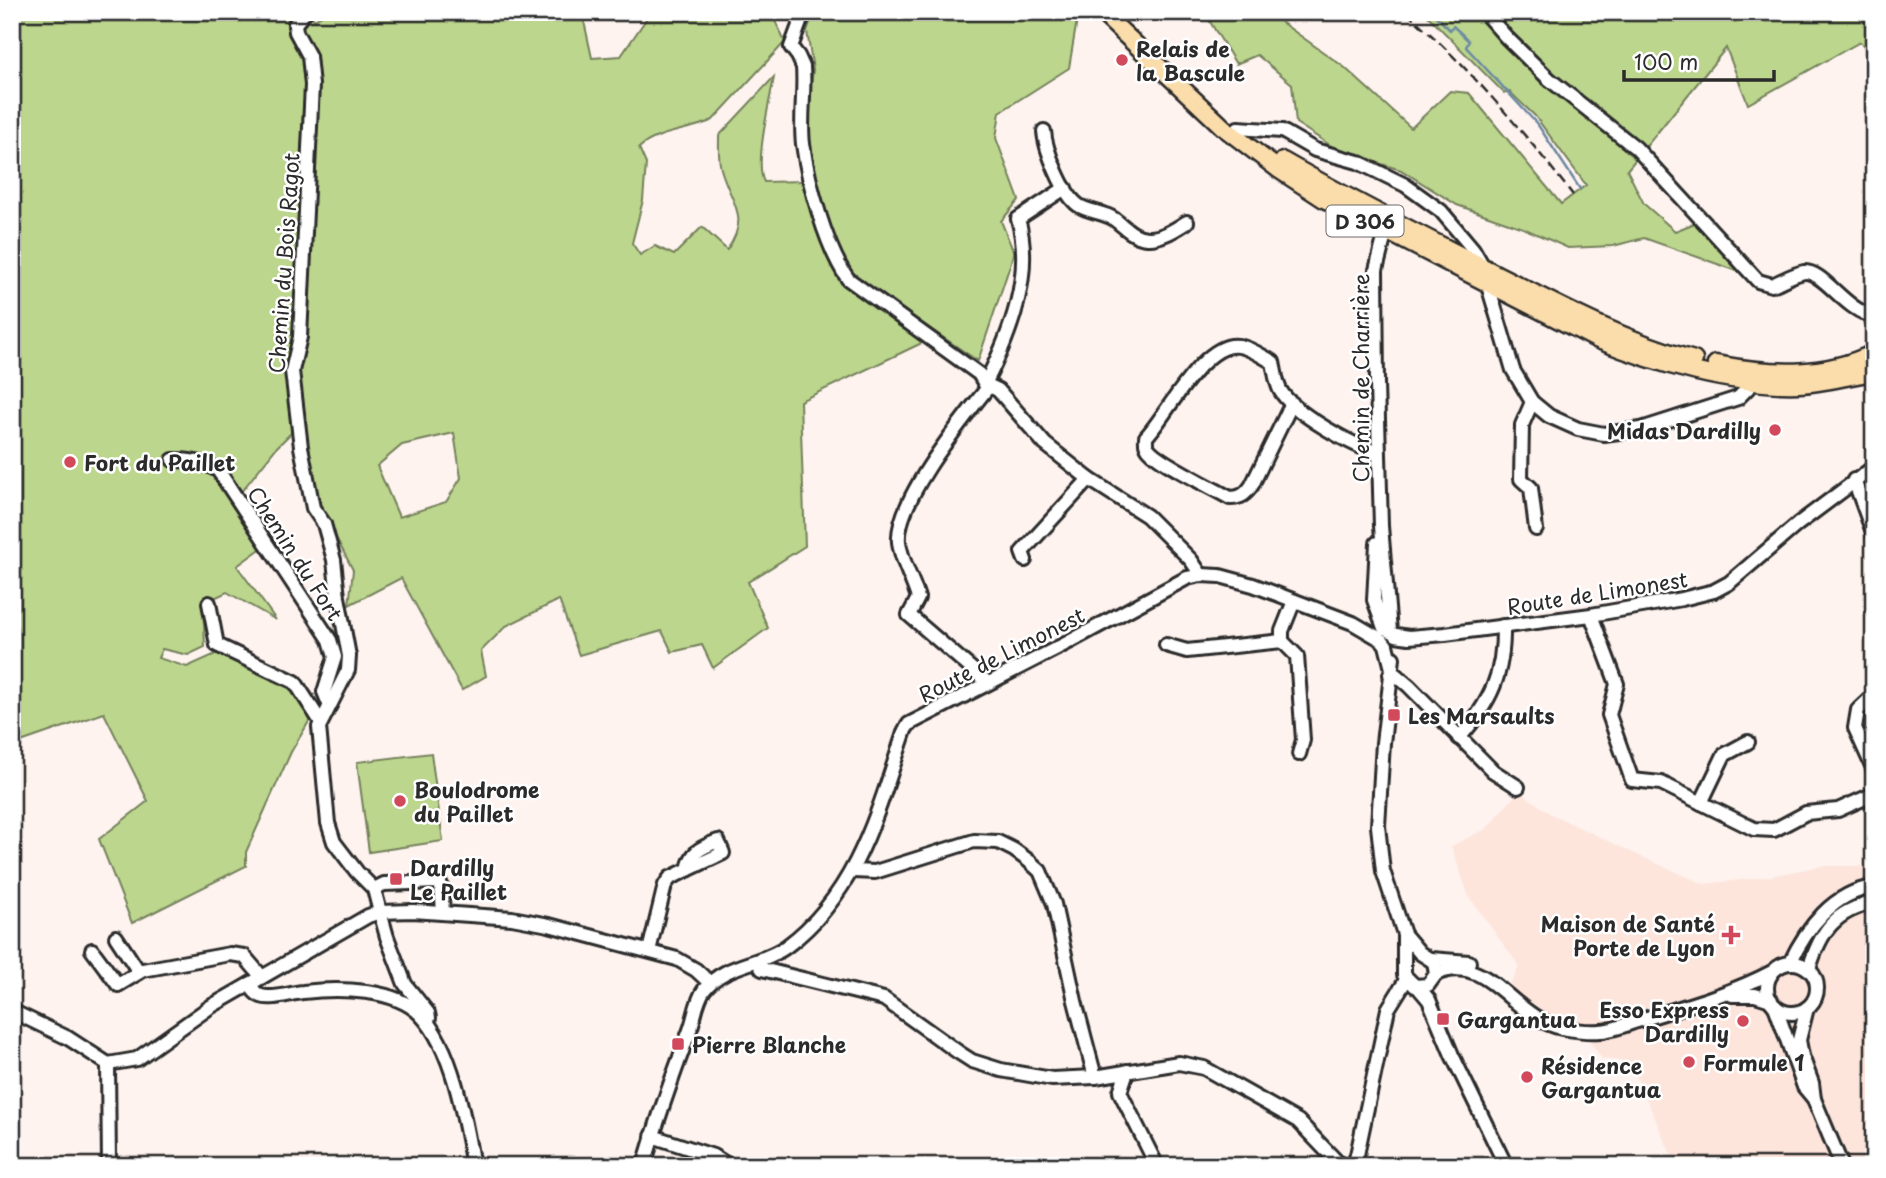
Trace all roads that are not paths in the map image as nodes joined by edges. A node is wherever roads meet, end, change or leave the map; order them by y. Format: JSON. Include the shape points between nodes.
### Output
{"nodes":[{"id":1,"x":305,"y":12,"type":"edge"},
{"id":2,"x":804,"y":12,"type":"edge"},
{"id":3,"x":1101,"y":12,"type":"edge"},
{"id":4,"x":1114,"y":12,"type":"edge"},
{"id":5,"x":1484,"y":12,"type":"edge"},
{"id":6,"x":1238,"y":128,"type":"junction"},
{"id":7,"x":1044,"y":131,"type":"dead end"},
{"id":8,"x":1065,"y":188,"type":"junction"},
{"id":9,"x":1187,"y":222,"type":"dead end"},
{"id":10,"x":1386,"y":231,"type":"junction"},
{"id":11,"x":1486,"y":275,"type":"junction"},
{"id":12,"x":1874,"y":316,"type":"edge"},
{"id":13,"x":1874,"y":353,"type":"edge"},
{"id":14,"x":1874,"y":372,"type":"edge"},
{"id":15,"x":1754,"y":382,"type":"junction"},
{"id":16,"x":987,"y":385,"type":"junction"},
{"id":17,"x":1532,"y":402,"type":"junction"},
{"id":18,"x":1292,"y":403,"type":"junction"},
{"id":19,"x":1378,"y":453,"type":"junction"},
{"id":20,"x":173,"y":460,"type":"dead end"},
{"id":21,"x":1874,"y":467,"type":"edge"},
{"id":22,"x":1089,"y":479,"type":"junction"},
{"id":23,"x":1854,"y":480,"type":"junction"},
{"id":24,"x":1381,"y":526,"type":"junction"},
{"id":25,"x":1536,"y":529,"type":"dead end"},
{"id":26,"x":1874,"y":535,"type":"edge"},
{"id":27,"x":1025,"y":560,"type":"dead end"},
{"id":28,"x":1201,"y":575,"type":"junction"},
{"id":29,"x":1374,"y":600,"type":"junction"},
{"id":30,"x":1294,"y":601,"type":"junction"},
{"id":31,"x":209,"y":603,"type":"dead end"},
{"id":32,"x":1591,"y":615,"type":"junction"},
{"id":33,"x":1353,"y":623,"type":"junction"},
{"id":34,"x":1372,"y":626,"type":"junction"},
{"id":35,"x":1503,"y":626,"type":"junction"},
{"id":36,"x":1392,"y":638,"type":"junction"},
{"id":37,"x":1282,"y":641,"type":"junction"},
{"id":38,"x":1166,"y":645,"type":"dead end"},
{"id":39,"x":1390,"y":670,"type":"junction"},
{"id":40,"x":988,"y":683,"type":"junction"},
{"id":41,"x":1874,"y":695,"type":"edge"},
{"id":42,"x":330,"y":704,"type":"junction"},
{"id":43,"x":321,"y":722,"type":"junction"},
{"id":44,"x":1459,"y":738,"type":"junction"},
{"id":45,"x":1748,"y":742,"type":"dead end"},
{"id":46,"x":1299,"y":754,"type":"dead end"},
{"id":47,"x":1874,"y":770,"type":"edge"},
{"id":48,"x":1518,"y":787,"type":"dead end"},
{"id":49,"x":1874,"y":794,"type":"edge"},
{"id":50,"x":1701,"y":803,"type":"junction"},
{"id":51,"x":688,"y":870,"type":"dead end"},
{"id":52,"x":853,"y":871,"type":"junction"},
{"id":53,"x":1874,"y":887,"type":"edge"},
{"id":54,"x":374,"y":888,"type":"junction"},
{"id":55,"x":1874,"y":903,"type":"edge"},
{"id":56,"x":443,"y":912,"type":"junction"},
{"id":57,"x":381,"y":915,"type":"junction"},
{"id":58,"x":1404,"y":934,"type":"junction"},
{"id":59,"x":116,"y":937,"type":"dead end"},
{"id":60,"x":92,"y":950,"type":"dead end"},
{"id":61,"x":649,"y":951,"type":"junction"},
{"id":62,"x":1427,"y":957,"type":"junction"},
{"id":63,"x":758,"y":962,"type":"junction"},
{"id":64,"x":1790,"y":963,"type":"junction"},
{"id":65,"x":1404,"y":965,"type":"junction"},
{"id":66,"x":1809,"y":969,"type":"junction"},
{"id":67,"x":139,"y":972,"type":"junction"},
{"id":68,"x":1772,"y":972,"type":"junction"},
{"id":69,"x":262,"y":977,"type":"junction"},
{"id":70,"x":1434,"y":978,"type":"junction"},
{"id":71,"x":710,"y":983,"type":"junction"},
{"id":72,"x":250,"y":984,"type":"junction"},
{"id":73,"x":1413,"y":984,"type":"junction"},
{"id":74,"x":1506,"y":994,"type":"junction"},
{"id":75,"x":1712,"y":999,"type":"junction"},
{"id":76,"x":1429,"y":1000,"type":"junction"},
{"id":77,"x":1773,"y":1003,"type":"junction"},
{"id":78,"x":1807,"y":1008,"type":"junction"},
{"id":79,"x":12,"y":1011,"type":"edge"},
{"id":80,"x":429,"y":1026,"type":"junction"},
{"id":81,"x":108,"y":1064,"type":"junction"},
{"id":82,"x":1127,"y":1071,"type":"junction"},
{"id":83,"x":1095,"y":1077,"type":"junction"},
{"id":84,"x":1814,"y":1099,"type":"junction"},
{"id":85,"x":653,"y":1136,"type":"junction"},
{"id":86,"x":1343,"y":1165,"type":"edge"},
{"id":87,"x":109,"y":1166,"type":"edge"},
{"id":88,"x":473,"y":1166,"type":"edge"},
{"id":89,"x":645,"y":1166,"type":"edge"},
{"id":90,"x":729,"y":1166,"type":"edge"},
{"id":91,"x":1157,"y":1166,"type":"edge"},
{"id":92,"x":1506,"y":1166,"type":"edge"},
{"id":93,"x":1842,"y":1166,"type":"edge"}],
"edges":[{"from":1,"to":42,"type":"street","name":"Chemin du Bois Ragot","via":[[295,28],[310,64],[312,116],[300,337],[292,371],[305,470],[313,508],[324,524],[334,560],[349,656],[348,670]]},
{"from":2,"to":16,"type":"street","via":[[791,47],[803,67],[803,142],[826,234],[840,268],[848,279],[979,374]]},
{"from":3,"to":10,"type":"main road","number":"D 306","via":[[1223,127],[1324,199]]},
{"from":4,"to":6,"type":"main road","number":"D 306"},
{"from":5,"to":12,"type":"street","via":[[1549,79],[1636,148],[1758,281],[1772,285],[1809,272],[1858,311]]},
{"from":6,"to":11,"type":"main road","number":"D 306","via":[[1268,151]]},
{"from":6,"to":11,"type":"street","via":[[1282,131],[1315,150],[1358,162],[1405,185],[1441,211],[1473,249]]},
{"from":7,"to":8,"type":"street","via":[[1044,144]]},
{"from":8,"to":9,"type":"street","via":[[1078,205],[1111,217],[1136,236],[1150,239]]},
{"from":8,"to":16,"type":"street","via":[[1018,219],[1024,257],[1021,284]]},
{"from":10,"to":11,"type":"main road","number":"D 306"},
{"from":10,"to":19,"type":"street","name":"Chemin de Charrière","via":[[1376,270]]},
{"from":11,"to":13,"type":"main road","number":"D 306","via":[[1603,328],[1696,360],[1801,372],[1841,367]]},
{"from":11,"to":15,"type":"main road","number":"D 306","via":[[1596,339],[1633,354]]},
{"from":11,"to":17,"type":"street","via":[[1513,370]]},
{"from":14,"to":15,"type":"main road","number":"D 306","via":[[1800,384]]},
{"from":15,"to":17,"type":"street","via":[[1738,398],[1625,433],[1578,429]]},
{"from":16,"to":22,"type":"street","via":[[998,390],[1045,444]]},
{"from":16,"to":40,"type":"street","via":[[925,474],[901,522],[899,542],[918,598],[909,615]]},
{"from":17,"to":25,"type":"street","via":[[1522,425],[1521,479],[1531,488]]},
{"from":18,"to":18,"type":"street","via":[[1279,389],[1273,362],[1246,348],[1230,346],[1196,368],[1146,438],[1146,445],[1176,468],[1237,498],[1252,485]]},
{"from":18,"to":19,"type":"street","via":[[1360,448]]},
{"from":19,"to":24,"type":"street","name":"Chemin de Charrière"},
{"from":20,"to":42,"type":"street","name":"Chemin du Fort","via":[[191,460],[218,470],[326,633],[335,650],[324,692]]},
{"from":21,"to":23,"type":"street","name":"Route de Limonest"},
{"from":22,"to":27,"type":"street","via":[[1022,552]]},
{"from":22,"to":28,"type":"street","via":[[1147,516]]},
{"from":23,"to":26,"type":"street"},
{"from":23,"to":32,"type":"street","name":"Route de Limonest","via":[[1721,587],[1698,596]]},
{"from":24,"to":29,"type":"street","name":"Chemin de Charrière"},
{"from":24,"to":36,"type":"street","name":"Chemin de Charrière"},
{"from":28,"to":30,"type":"street","via":[[1253,585]]},
{"from":28,"to":40,"type":"street","name":"Route de Limonest","via":[[1187,578]]},
{"from":29,"to":34,"type":"street","name":"Chemin de Charrière"},
{"from":29,"to":36,"type":"street","name":"Chemin de Charrière"},
{"from":30,"to":33,"type":"street"},
{"from":30,"to":37,"type":"street"},
{"from":31,"to":43,"type":"street","via":[[217,645],[295,682]]},
{"from":32,"to":35,"type":"street","name":"Route de Limonest"},
{"from":32,"to":50,"type":"street","via":[[1617,684],[1609,715],[1632,780],[1661,783]]},
{"from":33,"to":34,"type":"street"},
{"from":33,"to":36,"type":"street"},
{"from":34,"to":36,"type":"street"},
{"from":35,"to":36,"type":"street","name":"Route de Limonest"},
{"from":35,"to":44,"type":"street","via":[[1501,666],[1494,689]]},
{"from":36,"to":39,"type":"street","name":"Chemin de Charrière"},
{"from":37,"to":38,"type":"street","via":[[1187,651]]},
{"from":37,"to":46,"type":"street","via":[[1297,656],[1303,740]]},
{"from":39,"to":44,"type":"street"},
{"from":39,"to":58,"type":"street","name":"Chemin de Charrière","via":[[1378,836]]},
{"from":40,"to":52,"type":"street","name":"Route de Limonest","via":[[909,724]]},
{"from":41,"to":47,"type":"street","via":[[1858,710],[1855,729]]},
{"from":42,"to":43,"type":"street","name":"Chemin du Bois Ragot"},
{"from":43,"to":54,"type":"street","name":"Chemin du Bois Ragot","via":[[330,833],[356,872]]},
{"from":44,"to":48,"type":"street","via":[[1493,771]]},
{"from":45,"to":50,"type":"street","via":[[1724,755]]},
{"from":49,"to":50,"type":"street","via":[[1838,810],[1806,813],[1773,830],[1754,829]]},
{"from":51,"to":61,"type":"street","via":[[670,878],[666,885]]},
{"from":52,"to":63,"type":"street","name":"Route de Limonest","via":[[808,928],[782,950]]},
{"from":52,"to":83,"type":"street","via":[[875,872],[974,841],[998,842],[1029,861],[1040,871],[1054,904]]},
{"from":53,"to":64,"type":"street","via":[[1846,896],[1821,915]]},
{"from":54,"to":56,"type":"street","via":[[439,882]]},
{"from":54,"to":57,"type":"street","name":"Chemin du Bois Ragot"},
{"from":55,"to":66,"type":"street","via":[[1846,911],[1833,922]]},
{"from":56,"to":57,"type":"street"},
{"from":56,"to":61,"type":"street","via":[[536,922]]},
{"from":57,"to":69,"type":"street","via":[[368,916]]},
{"from":57,"to":80,"type":"street","name":"Chemin du Bois Ragot","via":[[405,984],[428,1013]]},
{"from":58,"to":62,"type":"street","name":"Chemin de Charrière"},
{"from":58,"to":65,"type":"street","name":"Chemin de Charrière"},
{"from":59,"to":67,"type":"street"},
{"from":60,"to":67,"type":"street","via":[[118,985]]},
{"from":61,"to":71,"type":"street","via":[[686,963]]},
{"from":62,"to":65,"type":"street","via":[[1414,955]]},
{"from":62,"to":70,"type":"street","via":[[1436,966]]},
{"from":62,"to":74,"type":"street","via":[[1480,966]]},
{"from":63,"to":71,"type":"street","name":"Route de Limonest"},
{"from":63,"to":83,"type":"street","via":[[762,969],[884,999],[958,1052],[987,1066],[1052,1079]]},
{"from":64,"to":66,"type":"street"},
{"from":64,"to":68,"type":"street"},
{"from":65,"to":73,"type":"street"},
{"from":66,"to":78,"type":"street","via":[[1817,989]]},
{"from":67,"to":69,"type":"street","via":[[236,954],[244,956]]},
{"from":68,"to":75,"type":"street"},
{"from":68,"to":77,"type":"street","via":[[1767,986]]},
{"from":69,"to":72,"type":"street"},
{"from":70,"to":73,"type":"street"},
{"from":70,"to":74,"type":"street","via":[[1456,968],[1472,971]]},
{"from":70,"to":76,"type":"street"},
{"from":71,"to":85,"type":"street","via":[[698,1003]]},
{"from":72,"to":80,"type":"street","via":[[265,997],[328,991],[388,996],[414,1010]]},
{"from":72,"to":81,"type":"street","via":[[137,1059]]},
{"from":73,"to":76,"type":"street"},
{"from":73,"to":86,"type":"street","via":[[1388,1009],[1357,1155]]},
{"from":74,"to":75,"type":"street","via":[[1530,1015],[1561,1028],[1601,1031]]},
{"from":75,"to":77,"type":"street","via":[[1745,995]]},
{"from":76,"to":92,"type":"street"},
{"from":77,"to":78,"type":"street","via":[[1790,1012]]},
{"from":77,"to":84,"type":"street","via":[[1804,1087]]},
{"from":78,"to":84,"type":"street","via":[[1799,1040]]},
{"from":79,"to":81,"type":"street"},
{"from":80,"to":88,"type":"street","name":"Chemin du Bois Ragot","via":[[443,1046]]},
{"from":81,"to":87,"type":"street"},
{"from":82,"to":83,"type":"street"},
{"from":82,"to":86,"type":"street","via":[[1179,1063],[1204,1068],[1298,1121]]},
{"from":82,"to":91,"type":"street","via":[[1120,1092]]},
{"from":84,"to":93,"type":"street"},
{"from":85,"to":89,"type":"street"},
{"from":85,"to":90,"type":"street"}]}
